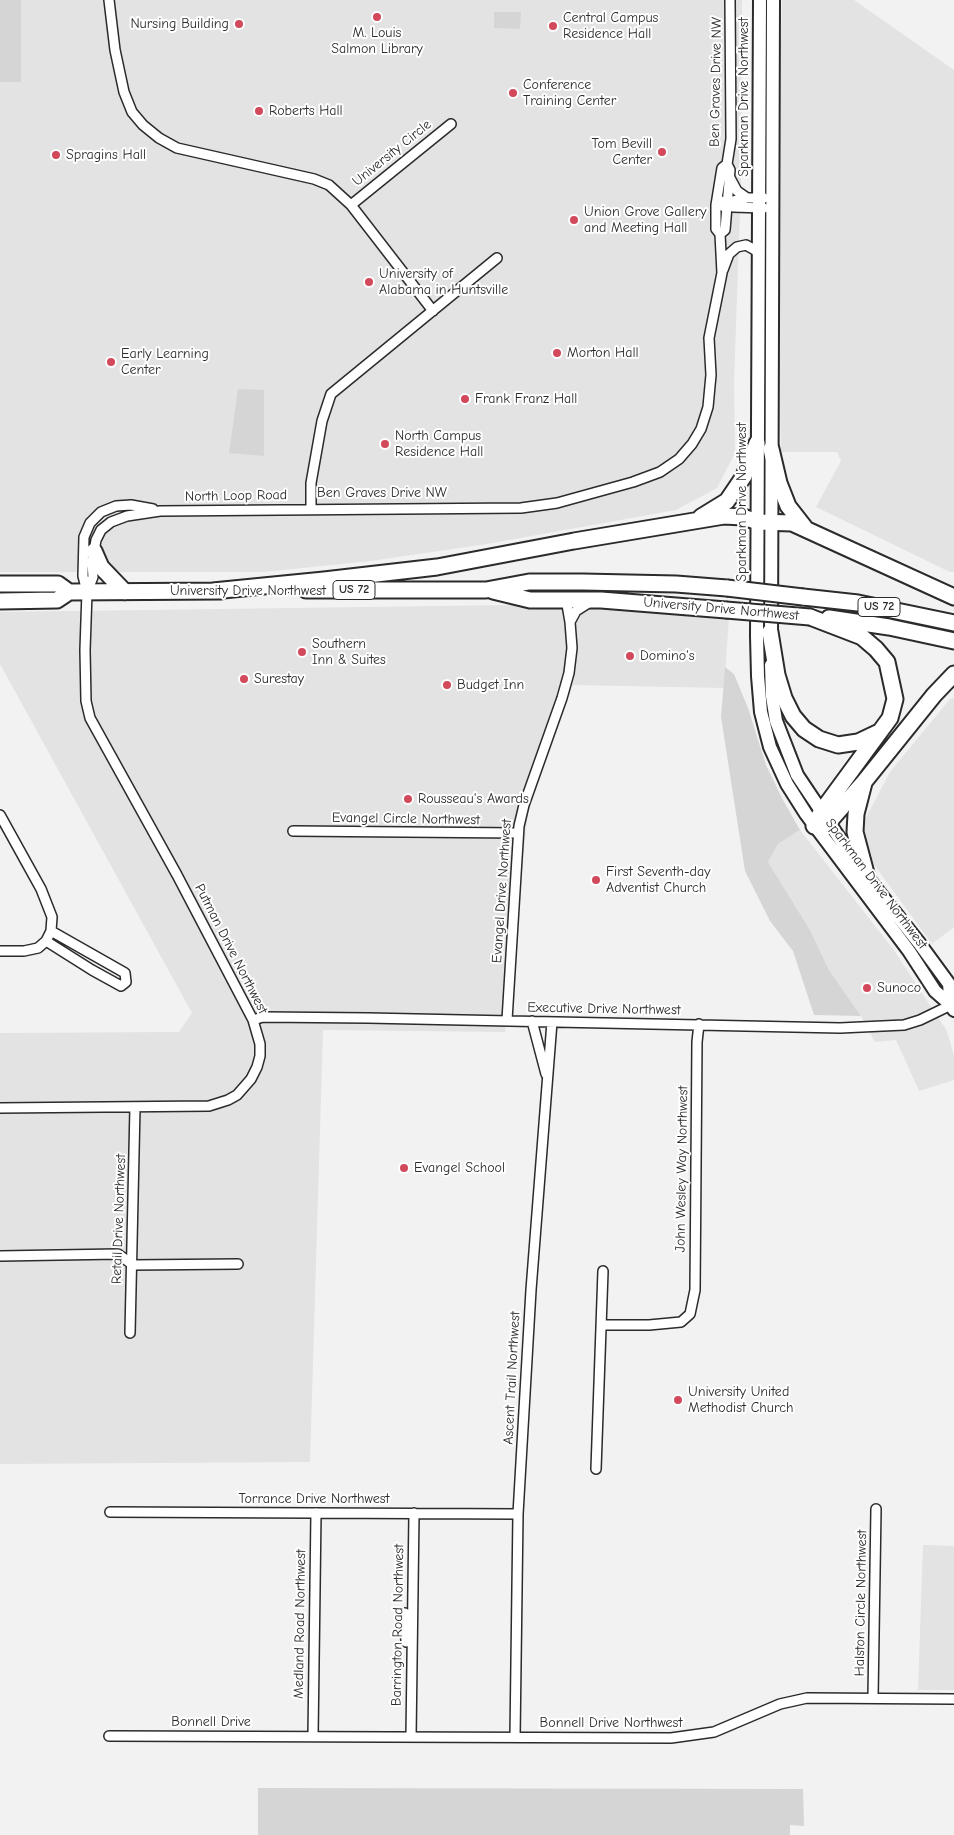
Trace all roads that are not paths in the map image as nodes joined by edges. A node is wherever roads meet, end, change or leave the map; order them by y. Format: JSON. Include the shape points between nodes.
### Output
{"nodes":[{"id":1,"x":109,"y":0,"type":"edge"},
{"id":2,"x":730,"y":0,"type":"edge"},
{"id":3,"x":760,"y":0,"type":"edge"},
{"id":4,"x":773,"y":0,"type":"edge"},
{"id":5,"x":451,"y":124,"type":"dead end"},
{"id":6,"x":727,"y":164,"type":"junction"},
{"id":7,"x":729,"y":175,"type":"junction"},
{"id":8,"x":718,"y":190,"type":"junction"},
{"id":9,"x":755,"y":201,"type":"junction"},
{"id":10,"x":772,"y":203,"type":"junction"},
{"id":11,"x":727,"y":204,"type":"junction"},
{"id":12,"x":351,"y":205,"type":"junction"},
{"id":13,"x":716,"y":214,"type":"junction"},
{"id":14,"x":720,"y":234,"type":"junction"},
{"id":15,"x":758,"y":254,"type":"junction"},
{"id":16,"x":498,"y":258,"type":"dead end"},
{"id":17,"x":722,"y":273,"type":"junction"},
{"id":18,"x":433,"y":311,"type":"junction"},
{"id":19,"x":764,"y":446,"type":"junction"},
{"id":20,"x":311,"y":509,"type":"junction"},
{"id":21,"x":160,"y":511,"type":"junction"},
{"id":22,"x":695,"y":521,"type":"junction"},
{"id":23,"x":765,"y":522,"type":"junction"},
{"id":24,"x":807,"y":530,"type":"junction"},
{"id":25,"x":94,"y":552,"type":"junction"},
{"id":26,"x":665,"y":583,"type":"junction"},
{"id":27,"x":0,"y":584,"type":"edge"},
{"id":28,"x":486,"y":590,"type":"junction"},
{"id":29,"x":212,"y":591,"type":"junction"},
{"id":30,"x":69,"y":592,"type":"junction"},
{"id":31,"x":87,"y":592,"type":"junction"},
{"id":32,"x":125,"y":592,"type":"junction"},
{"id":33,"x":954,"y":597,"type":"edge"},
{"id":34,"x":566,"y":599,"type":"junction"},
{"id":35,"x":596,"y":600,"type":"junction"},
{"id":36,"x":0,"y":601,"type":"edge"},
{"id":37,"x":810,"y":617,"type":"junction"},
{"id":38,"x":570,"y":622,"type":"junction"},
{"id":39,"x":954,"y":623,"type":"edge"},
{"id":40,"x":770,"y":632,"type":"junction"},
{"id":41,"x":954,"y":641,"type":"edge"},
{"id":42,"x":954,"y":674,"type":"edge"},
{"id":43,"x":878,"y":732,"type":"junction"},
{"id":44,"x":864,"y":782,"type":"junction"},
{"id":45,"x":0,"y":815,"type":"edge"},
{"id":46,"x":821,"y":820,"type":"junction"},
{"id":47,"x":293,"y":831,"type":"dead end"},
{"id":48,"x":518,"y":833,"type":"junction"},
{"id":49,"x":867,"y":876,"type":"junction"},
{"id":50,"x":51,"y":930,"type":"junction"},
{"id":51,"x":46,"y":941,"type":"junction"},
{"id":52,"x":0,"y":951,"type":"edge"},
{"id":53,"x":953,"y":1008,"type":"edge"},
{"id":54,"x":253,"y":1020,"type":"junction"},
{"id":55,"x":507,"y":1020,"type":"junction"},
{"id":56,"x":532,"y":1021,"type":"junction"},
{"id":57,"x":552,"y":1022,"type":"junction"},
{"id":58,"x":699,"y":1024,"type":"junction"},
{"id":59,"x":548,"y":1079,"type":"junction"},
{"id":60,"x":135,"y":1106,"type":"junction"},
{"id":61,"x":0,"y":1108,"type":"edge"},
{"id":62,"x":0,"y":1256,"type":"edge"},
{"id":63,"x":238,"y":1264,"type":"dead end"},
{"id":64,"x":133,"y":1265,"type":"junction"},
{"id":65,"x":603,"y":1271,"type":"dead end"},
{"id":66,"x":602,"y":1325,"type":"junction"},
{"id":67,"x":130,"y":1333,"type":"dead end"},
{"id":68,"x":596,"y":1469,"type":"dead end"},
{"id":69,"x":876,"y":1509,"type":"dead end"},
{"id":70,"x":110,"y":1512,"type":"dead end"},
{"id":71,"x":316,"y":1512,"type":"junction"},
{"id":72,"x":414,"y":1513,"type":"junction"},
{"id":73,"x":518,"y":1514,"type":"junction"},
{"id":74,"x":405,"y":1613,"type":"dead end"},
{"id":75,"x":873,"y":1697,"type":"junction"},
{"id":76,"x":954,"y":1699,"type":"edge"},
{"id":77,"x":109,"y":1736,"type":"dead end"},
{"id":78,"x":313,"y":1736,"type":"junction"},
{"id":79,"x":411,"y":1737,"type":"junction"},
{"id":80,"x":515,"y":1737,"type":"junction"}],
"edges":[{"from":1,"to":12,"type":"street","via":[[113,42],[124,92],[132,112],[148,130],[177,148],[321,181]]},
{"from":2,"to":6,"type":"street","name":"Ben Graves Drive NW","via":[[731,139]]},
{"from":3,"to":9,"type":"main road","name":"Sparkman Drive Northwest"},
{"from":4,"to":10,"type":"main road","name":"Sparkman Drive Northwest"},
{"from":5,"to":12,"type":"street","name":"University Circle"},
{"from":6,"to":7,"type":"street","name":"Ben Graves Drive NW"},
{"from":6,"to":8,"type":"street","name":"Ben Graves Drive NW","via":[[722,168]]},
{"from":7,"to":9,"type":"street","via":[[737,191]]},
{"from":7,"to":11,"type":"street","name":"Ben Graves Drive NW"},
{"from":8,"to":11,"type":"street"},
{"from":8,"to":13,"type":"street","name":"Ben Graves Drive NW"},
{"from":9,"to":10,"type":"street"},
{"from":9,"to":11,"type":"street"},
{"from":9,"to":11,"type":"street","via":[[733,207]]},
{"from":9,"to":15,"type":"main road","name":"Sparkman Drive Northwest"},
{"from":10,"to":19,"type":"main road","name":"Sparkman Drive Northwest"},
{"from":11,"to":13,"type":"street"},
{"from":11,"to":14,"type":"street","name":"Ben Graves Drive NW","via":[[725,230]]},
{"from":12,"to":18,"type":"street"},
{"from":13,"to":14,"type":"street","name":"Ben Graves Drive NW","via":[[716,229]]},
{"from":14,"to":17,"type":"street","name":"Ben Graves Drive NW"},
{"from":15,"to":17,"type":"street","via":[[746,245],[737,247],[729,254]]},
{"from":15,"to":19,"type":"main road","name":"Sparkman Drive Northwest"},
{"from":16,"to":18,"type":"street"},
{"from":17,"to":20,"type":"street","name":"Ben Graves Drive NW","via":[[709,338],[711,375],[708,408],[692,444],[660,472],[557,503],[521,508]]},
{"from":18,"to":20,"type":"street","name":"Ben Graves Drive NW","via":[[331,394],[322,421],[311,483]]},
{"from":19,"to":22,"type":"highway","via":[[727,501]]},
{"from":19,"to":23,"type":"main road","name":"Sparkman Drive Northwest"},
{"from":19,"to":24,"type":"highway","via":[[788,506]]},
{"from":20,"to":21,"type":"street","name":"North Loop Road"},
{"from":21,"to":25,"type":"street","name":"North Loop Road","via":[[111,522],[101,530]]},
{"from":21,"to":31,"type":"street","name":"North Loop Road","via":[[131,505],[116,506],[101,512],[90,523],[82,556]]},
{"from":22,"to":23,"type":"highway","via":[[724,516]]},
{"from":22,"to":29,"type":"highway","via":[[446,565]]},
{"from":23,"to":24,"type":"highway","via":[[792,523]]},
{"from":23,"to":40,"type":"main road","name":"Sparkman Drive Northwest"},
{"from":23,"to":46,"type":"main road","name":"Sparkman Drive Northwest","via":[[758,676],[761,712],[770,747],[787,784]]},
{"from":24,"to":33,"type":"highway"},
{"from":25,"to":31,"type":"street","name":"North Loop Road","via":[[93,577]]},
{"from":25,"to":32,"type":"highway","via":[[101,568]]},
{"from":26,"to":28,"type":"highway","name":"University Drive Northwest","number":"US 72","via":[[529,582]]},
{"from":26,"to":34,"type":"highway","number":"US 72","via":[[645,589],[577,589]]},
{"from":26,"to":39,"type":"highway","name":"University Drive Northwest","number":"US 72","bridge":true,"via":[[858,603]]},
{"from":27,"to":30,"type":"highway","name":"University Drive Northwest","number":"US 72","via":[[58,584]]},
{"from":28,"to":29,"type":"highway","name":"University Drive Northwest","number":"US 72"},
{"from":28,"to":34,"type":"highway","name":"University Drive Northwest","number":"US 72","via":[[530,600]]},
{"from":29,"to":32,"type":"highway","name":"University Drive Northwest","number":"US 72"},
{"from":30,"to":31,"type":"highway","name":"University Drive Northwest","number":"US 72"},
{"from":30,"to":36,"type":"highway","name":"University Drive Northwest","number":"US 72","via":[[57,600]]},
{"from":31,"to":32,"type":"highway","name":"University Drive Northwest","number":"US 72"},
{"from":31,"to":54,"type":"street","name":"Putman Drive Northwest","via":[[86,701],[90,718],[182,883]]},
{"from":34,"to":35,"type":"highway","name":"University Drive Northwest","number":"US 72"},
{"from":34,"to":38,"type":"street","name":"Evangel Drive Northwest"},
{"from":35,"to":37,"type":"highway","name":"University Drive Northwest","number":"US 72","bridge":true},
{"from":35,"to":38,"type":"street","via":[[576,611]]},
{"from":37,"to":41,"type":"highway","name":"University Drive Northwest","number":"US 72","via":[[889,627]]},
{"from":37,"to":43,"type":"highway","via":[[862,637],[887,662],[895,700],[890,718]]},
{"from":38,"to":48,"type":"street","name":"Evangel Drive Northwest","via":[[572,648],[569,673]]},
{"from":40,"to":43,"type":"highway","via":[[784,698],[804,729],[819,739],[838,745],[858,742]]},
{"from":40,"to":46,"type":"main road","name":"Sparkman Drive Northwest","via":[[776,721],[797,775]]},
{"from":42,"to":44,"type":"highway"},
{"from":43,"to":46,"type":"highway"},
{"from":44,"to":46,"type":"highway"},
{"from":44,"to":49,"type":"highway","via":[[855,832]]},
{"from":45,"to":50,"type":"street","via":[[41,889],[52,917]]},
{"from":46,"to":49,"type":"main road","name":"Sparkman Drive Northwest"},
{"from":46,"to":53,"type":"main road","name":"Sparkman Drive Northwest","via":[[935,991]]},
{"from":47,"to":48,"type":"street","name":"Evangel Circle Northwest"},
{"from":48,"to":55,"type":"street","name":"Evangel Drive Northwest"},
{"from":49,"to":53,"type":"main road","name":"Sparkman Drive Northwest","via":[[949,984]]},
{"from":50,"to":51,"type":"street"},
{"from":50,"to":51,"type":"street","via":[[125,974],[126,982],[120,986]]},
{"from":51,"to":52,"type":"street","via":[[38,948]]},
{"from":53,"to":58,"type":"street","name":"Executive Drive Northwest","via":[[904,1025],[840,1028]]},
{"from":54,"to":55,"type":"street","name":"Executive Drive Northwest","via":[[263,1017]]},
{"from":54,"to":60,"type":"street","name":"Putman Drive Northwest","via":[[258,1032],[260,1056],[256,1072],[237,1095],[209,1106]]},
{"from":55,"to":56,"type":"street","name":"Executive Drive Northwest"},
{"from":56,"to":57,"type":"street","name":"Executive Drive Northwest"},
{"from":56,"to":59,"type":"street"},
{"from":57,"to":58,"type":"street","name":"Executive Drive Northwest"},
{"from":57,"to":59,"type":"street","name":"Ascent Trail Northwest"},
{"from":58,"to":66,"type":"street","name":"John Wesley Way Northwest","via":[[695,1290],[690,1314],[681,1322]]},
{"from":59,"to":73,"type":"street","name":"Ascent Trail Northwest"},
{"from":60,"to":61,"type":"street","name":"Putman Drive Northwest"},
{"from":60,"to":64,"type":"street","name":"Retail Drive Northwest"},
{"from":62,"to":64,"type":"street","via":[[118,1254]]},
{"from":63,"to":64,"type":"street"},
{"from":64,"to":67,"type":"street","name":"Retail Drive Northwest"},
{"from":65,"to":66,"type":"street"},
{"from":66,"to":68,"type":"street"},
{"from":69,"to":75,"type":"street","name":"Halston Circle Northwest"},
{"from":70,"to":71,"type":"street","name":"Torrance Drive Northwest"},
{"from":71,"to":72,"type":"street","name":"Torrance Drive Northwest"},
{"from":71,"to":78,"type":"street","name":"Medland Road Northwest"},
{"from":72,"to":73,"type":"street","name":"Torrance Drive Northwest"},
{"from":72,"to":79,"type":"street","name":"Barrington Road Northwest"},
{"from":73,"to":80,"type":"street","name":"Ascent Trail Northwest"},
{"from":74,"to":79,"type":"street"},
{"from":75,"to":76,"type":"street","name":"Bonnell Drive Northwest"},
{"from":75,"to":80,"type":"street","name":"Bonnell Drive Northwest","via":[[798,1699],[714,1732],[687,1737]]},
{"from":77,"to":78,"type":"street","name":"Bonnell Drive"},
{"from":78,"to":79,"type":"street","name":"Bonnell Drive Northwest"},
{"from":79,"to":80,"type":"street","name":"Bonnell Drive Northwest"}]}
